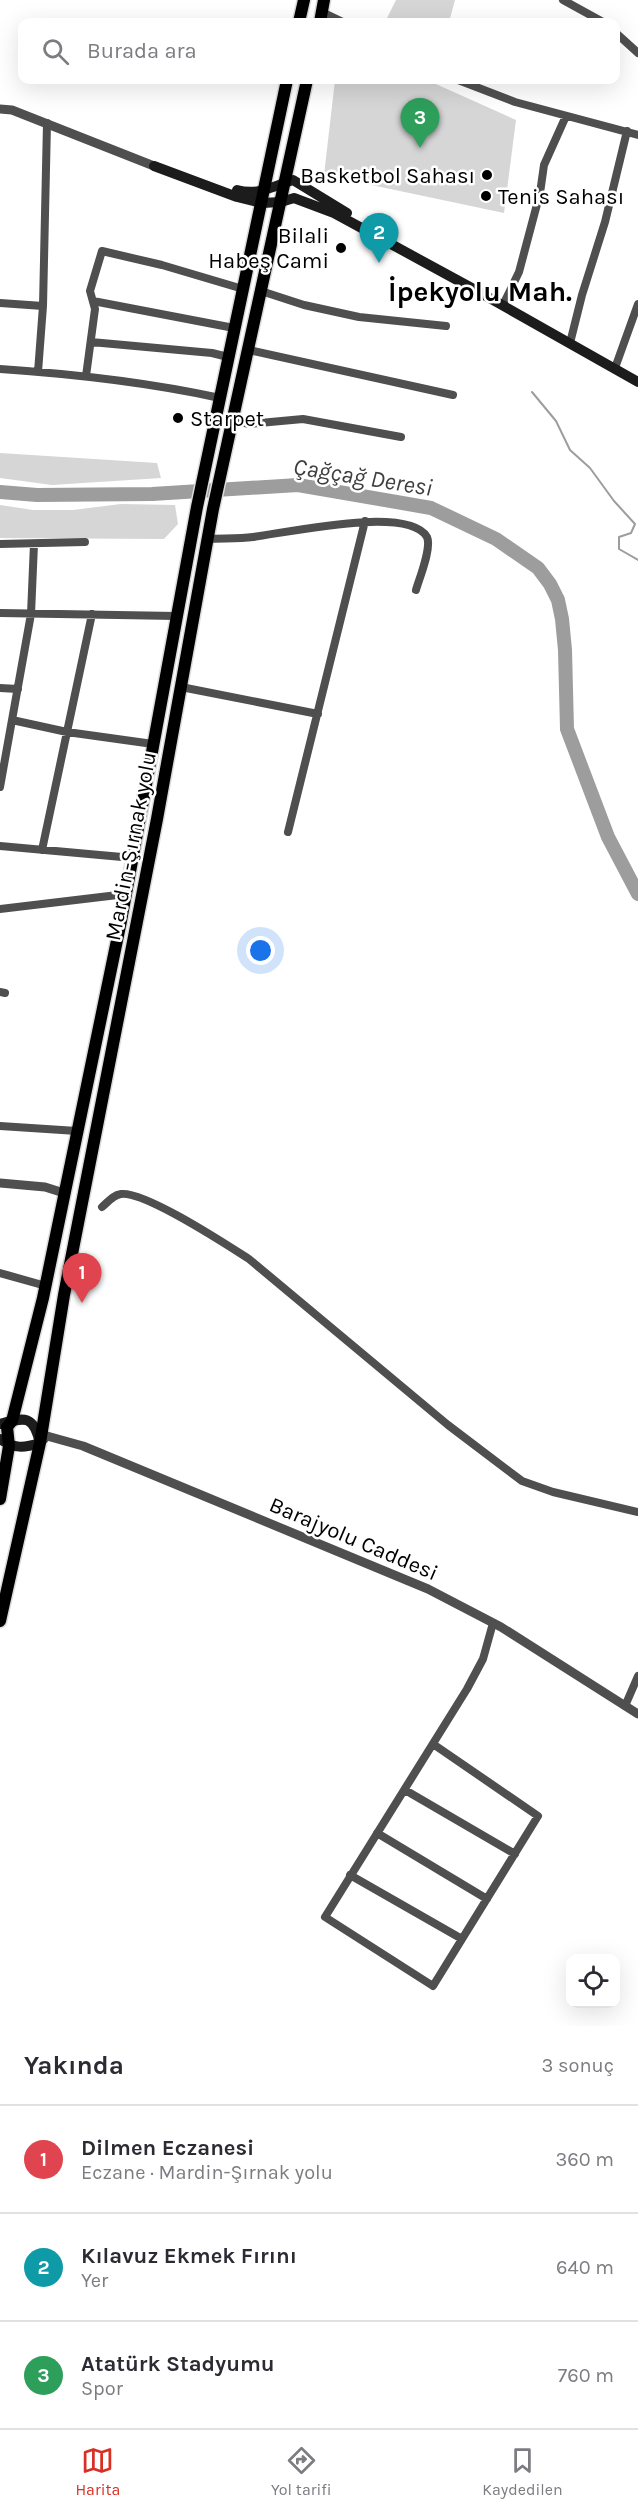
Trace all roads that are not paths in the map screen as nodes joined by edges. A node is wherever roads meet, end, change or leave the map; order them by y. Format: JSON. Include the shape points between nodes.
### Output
{"nodes":[{"id":1,"x":304,"y":0,"type":"edge"},
{"id":2,"x":563,"y":0,"type":"edge"},
{"id":3,"x":300,"y":18,"type":"edge"},
{"id":4,"x":596,"y":18,"type":"edge"},
{"id":5,"x":620,"y":37,"type":"edge"},
{"id":6,"x":638,"y":53,"type":"edge"},
{"id":7,"x":286,"y":84,"type":"edge"},
{"id":8,"x":307,"y":84,"type":"edge"},
{"id":9,"x":468,"y":84,"type":"edge"},
{"id":10,"x":0,"y":109,"type":"edge"},
{"id":11,"x":566,"y":116,"type":"junction"},
{"id":12,"x":47,"y":123,"type":"junction"},
{"id":13,"x":627,"y":131,"type":"junction"},
{"id":14,"x":638,"y":135,"type":"edge"},
{"id":15,"x":154,"y":166,"type":"joint"},
{"id":16,"x":286,"y":182,"type":"junction"},
{"id":17,"x":263,"y":197,"type":"junction"},
{"id":18,"x":281,"y":202,"type":"junction"},
{"id":19,"x":243,"y":289,"type":"junction"},
{"id":20,"x":261,"y":291,"type":"junction"},
{"id":21,"x":479,"y":292,"type":"junction"},
{"id":22,"x":93,"y":301,"type":"junction"},
{"id":23,"x":0,"y":303,"type":"edge"},
{"id":24,"x":638,"y":304,"type":"edge"},
{"id":25,"x":503,"y":305,"type":"junction"},
{"id":26,"x":42,"y":306,"type":"junction"},
{"id":27,"x":447,"y":326,"type":"dead end"},
{"id":28,"x":234,"y":328,"type":"junction"},
{"id":29,"x":91,"y":342,"type":"junction"},
{"id":30,"x":570,"y":343,"type":"junction"},
{"id":31,"x":249,"y":350,"type":"junction"},
{"id":32,"x":228,"y":357,"type":"junction"},
{"id":33,"x":615,"y":368,"type":"junction"},
{"id":34,"x":0,"y":369,"type":"edge"},
{"id":35,"x":38,"y":372,"type":"junction"},
{"id":36,"x":86,"y":375,"type":"junction"},
{"id":37,"x":638,"y":382,"type":"edge"},
{"id":38,"x":453,"y":395,"type":"dead end"},
{"id":39,"x":220,"y":398,"type":"junction"},
{"id":40,"x":233,"y":420,"type":"junction"},
{"id":41,"x":401,"y":437,"type":"dead end"},
{"id":42,"x":365,"y":521,"type":"junction"},
{"id":43,"x":207,"y":539,"type":"junction"},
{"id":44,"x":85,"y":542,"type":"dead end"},
{"id":45,"x":0,"y":544,"type":"edge"},
{"id":46,"x":34,"y":544,"type":"junction"},
{"id":47,"x":416,"y":591,"type":"dead end"},
{"id":48,"x":0,"y":613,"type":"edge"},
{"id":49,"x":31,"y":614,"type":"junction"},
{"id":50,"x":92,"y":614,"type":"junction"},
{"id":51,"x":176,"y":616,"type":"junction"},
{"id":52,"x":181,"y":687,"type":"junction"},
{"id":53,"x":0,"y":688,"type":"edge"},
{"id":54,"x":18,"y":689,"type":"junction"},
{"id":55,"x":318,"y":714,"type":"junction"},
{"id":56,"x":12,"y":720,"type":"junction"},
{"id":57,"x":67,"y":732,"type":"junction"},
{"id":58,"x":4,"y":741,"type":"edge"},
{"id":59,"x":153,"y":744,"type":"junction"},
{"id":60,"x":0,"y":787,"type":"edge"},
{"id":61,"x":288,"y":832,"type":"dead end"},
{"id":62,"x":0,"y":846,"type":"edge"},
{"id":63,"x":42,"y":850,"type":"junction"},
{"id":64,"x":133,"y":858,"type":"junction"},
{"id":65,"x":126,"y":894,"type":"junction"},
{"id":66,"x":0,"y":909,"type":"edge"},
{"id":67,"x":0,"y":1126,"type":"edge"},
{"id":68,"x":76,"y":1131,"type":"junction"},
{"id":69,"x":0,"y":1183,"type":"edge"},
{"id":70,"x":64,"y":1193,"type":"junction"},
{"id":71,"x":102,"y":1207,"type":"dead end"},
{"id":72,"x":0,"y":1273,"type":"edge"},
{"id":73,"x":46,"y":1286,"type":"junction"},
{"id":74,"x":6,"y":1423,"type":"edge"},
{"id":75,"x":4,"y":1442,"type":"edge"},
{"id":76,"x":40,"y":1443,"type":"junction"},
{"id":77,"x":0,"y":1499,"type":"edge"},
{"id":78,"x":638,"y":1512,"type":"edge"},
{"id":79,"x":0,"y":1621,"type":"edge"},
{"id":80,"x":493,"y":1623,"type":"junction"},
{"id":81,"x":638,"y":1676,"type":"edge"},
{"id":82,"x":625,"y":1706,"type":"junction"},
{"id":83,"x":638,"y":1714,"type":"edge"},
{"id":84,"x":432,"y":1744,"type":"junction"},
{"id":85,"x":405,"y":1790,"type":"junction"},
{"id":86,"x":378,"y":1833,"type":"junction"},
{"id":87,"x":515,"y":1854,"type":"junction"},
{"id":88,"x":350,"y":1875,"type":"junction"},
{"id":89,"x":487,"y":1899,"type":"junction"},
{"id":90,"x":462,"y":1939,"type":"junction"}],
"edges":[{"from":1,"to":3,"type":"highway"},
{"from":2,"to":4,"type":"street"},
{"from":5,"to":6,"type":"street"},
{"from":7,"to":17,"type":"highway","name":"Mardin-Şırnak yolu"},
{"from":8,"to":16,"type":"highway","name":"Mardin-Şırnak yolu"},
{"from":9,"to":11,"type":"street"},
{"from":10,"to":12,"type":"street"},
{"from":11,"to":13,"type":"street"},
{"from":11,"to":25,"type":"street","via":[[544,165],[519,272]]},
{"from":12,"to":15,"type":"street"},
{"from":12,"to":26,"type":"street"},
{"from":13,"to":14,"type":"street"},
{"from":13,"to":30,"type":"street","via":[[606,222]]},
{"from":15,"to":17,"type":"main road"},
{"from":16,"to":17,"type":"main road"},
{"from":16,"to":18,"type":"highway","name":"Mardin-Şırnak yolu"},
{"from":16,"to":21,"type":"main road","via":[[303,184]]},
{"from":17,"to":18,"type":"main road"},
{"from":17,"to":19,"type":"highway","name":"Mardin-Şırnak yolu"},
{"from":18,"to":20,"type":"highway","name":"Mardin-Şırnak yolu"},
{"from":18,"to":21,"type":"main road","via":[[294,198],[334,213]]},
{"from":19,"to":22,"type":"street","via":[[102,251],[90,291]]},
{"from":19,"to":28,"type":"highway","name":"Mardin-Şırnak yolu"},
{"from":20,"to":27,"type":"street","via":[[359,317]]},
{"from":20,"to":31,"type":"highway","name":"Mardin-Şırnak yolu"},
{"from":21,"to":25,"type":"main road"},
{"from":22,"to":28,"type":"street"},
{"from":22,"to":29,"type":"street"},
{"from":23,"to":26,"type":"street"},
{"from":24,"to":33,"type":"street"},
{"from":25,"to":30,"type":"main road"},
{"from":26,"to":35,"type":"street"},
{"from":28,"to":32,"type":"highway","name":"Mardin-Şırnak yolu"},
{"from":29,"to":32,"type":"street"},
{"from":29,"to":36,"type":"street"},
{"from":30,"to":33,"type":"main road"},
{"from":31,"to":38,"type":"street"},
{"from":31,"to":40,"type":"highway","name":"Mardin-Şırnak yolu"},
{"from":32,"to":39,"type":"highway","name":"Mardin-Şırnak yolu"},
{"from":33,"to":37,"type":"main road"},
{"from":34,"to":35,"type":"street"},
{"from":35,"to":36,"type":"street"},
{"from":36,"to":39,"type":"street"},
{"from":39,"to":51,"type":"highway","name":"Mardin-Şırnak yolu"},
{"from":40,"to":41,"type":"street","via":[[249,424],[303,418]]},
{"from":40,"to":43,"type":"highway","name":"Mardin-Şırnak yolu"},
{"from":42,"to":43,"type":"street"},
{"from":42,"to":47,"type":"street","via":[[411,525],[427,538],[429,546]]},
{"from":42,"to":55,"type":"street"},
{"from":43,"to":52,"type":"highway","name":"Mardin-Şırnak yolu"},
{"from":44,"to":46,"type":"street"},
{"from":45,"to":46,"type":"street"},
{"from":46,"to":49,"type":"street"},
{"from":48,"to":49,"type":"street"},
{"from":49,"to":50,"type":"street"},
{"from":49,"to":54,"type":"street"},
{"from":50,"to":51,"type":"street"},
{"from":50,"to":57,"type":"street"},
{"from":51,"to":59,"type":"highway","name":"Mardin-Şırnak yolu"},
{"from":52,"to":55,"type":"street"},
{"from":52,"to":76,"type":"highway","name":"Mardin-Şırnak yolu","via":[[66,1284]]},
{"from":53,"to":54,"type":"street"},
{"from":54,"to":56,"type":"street"},
{"from":55,"to":61,"type":"street"},
{"from":56,"to":57,"type":"street"},
{"from":56,"to":58,"type":"street"},
{"from":57,"to":59,"type":"street"},
{"from":57,"to":63,"type":"street"},
{"from":58,"to":60,"type":"street"},
{"from":59,"to":64,"type":"highway","name":"Mardin-Şırnak yolu"},
{"from":62,"to":63,"type":"street"},
{"from":63,"to":64,"type":"street"},
{"from":64,"to":65,"type":"highway","name":"Mardin-Şırnak yolu"},
{"from":65,"to":66,"type":"street"},
{"from":65,"to":68,"type":"highway","name":"Mardin-Şırnak yolu"},
{"from":67,"to":68,"type":"street"},
{"from":68,"to":70,"type":"highway","name":"Mardin-Şırnak yolu"},
{"from":69,"to":70,"type":"street"},
{"from":70,"to":73,"type":"highway","name":"Mardin-Şırnak yolu"},
{"from":71,"to":78,"type":"street","via":[[123,1194],[142,1199],[220,1239],[522,1481]]},
{"from":72,"to":73,"type":"street"},
{"from":73,"to":74,"type":"highway","name":"Mardin-Şırnak yolu"},
{"from":74,"to":75,"type":"highway","name":"Mardin-Şırnak yolu"},
{"from":74,"to":76,"type":"main road","via":[[30,1421],[37,1428]]},
{"from":75,"to":76,"type":"main road","via":[[25,1448]]},
{"from":75,"to":77,"type":"highway","name":"Mardin-Şırnak yolu"},
{"from":76,"to":79,"type":"highway","name":"Mardin-Şırnak yolu"},
{"from":76,"to":80,"type":"street","name":"Barajyolu Caddesi","via":[[47,1436],[83,1446],[428,1589]]},
{"from":80,"to":82,"type":"street","name":"Barajyolu Caddesi"},
{"from":80,"to":84,"type":"street","via":[[483,1659]]},
{"from":81,"to":82,"type":"street"},
{"from":82,"to":83,"type":"street","name":"Barajyolu Caddesi"},
{"from":84,"to":85,"type":"street"},
{"from":84,"to":87,"type":"street","via":[[538,1816]]},
{"from":85,"to":86,"type":"street"},
{"from":85,"to":87,"type":"street"},
{"from":86,"to":88,"type":"street"},
{"from":86,"to":89,"type":"street"},
{"from":87,"to":89,"type":"street"},
{"from":88,"to":90,"type":"street"},
{"from":88,"to":90,"type":"street","via":[[325,1917],[434,1986]]},
{"from":89,"to":90,"type":"street"}]}
